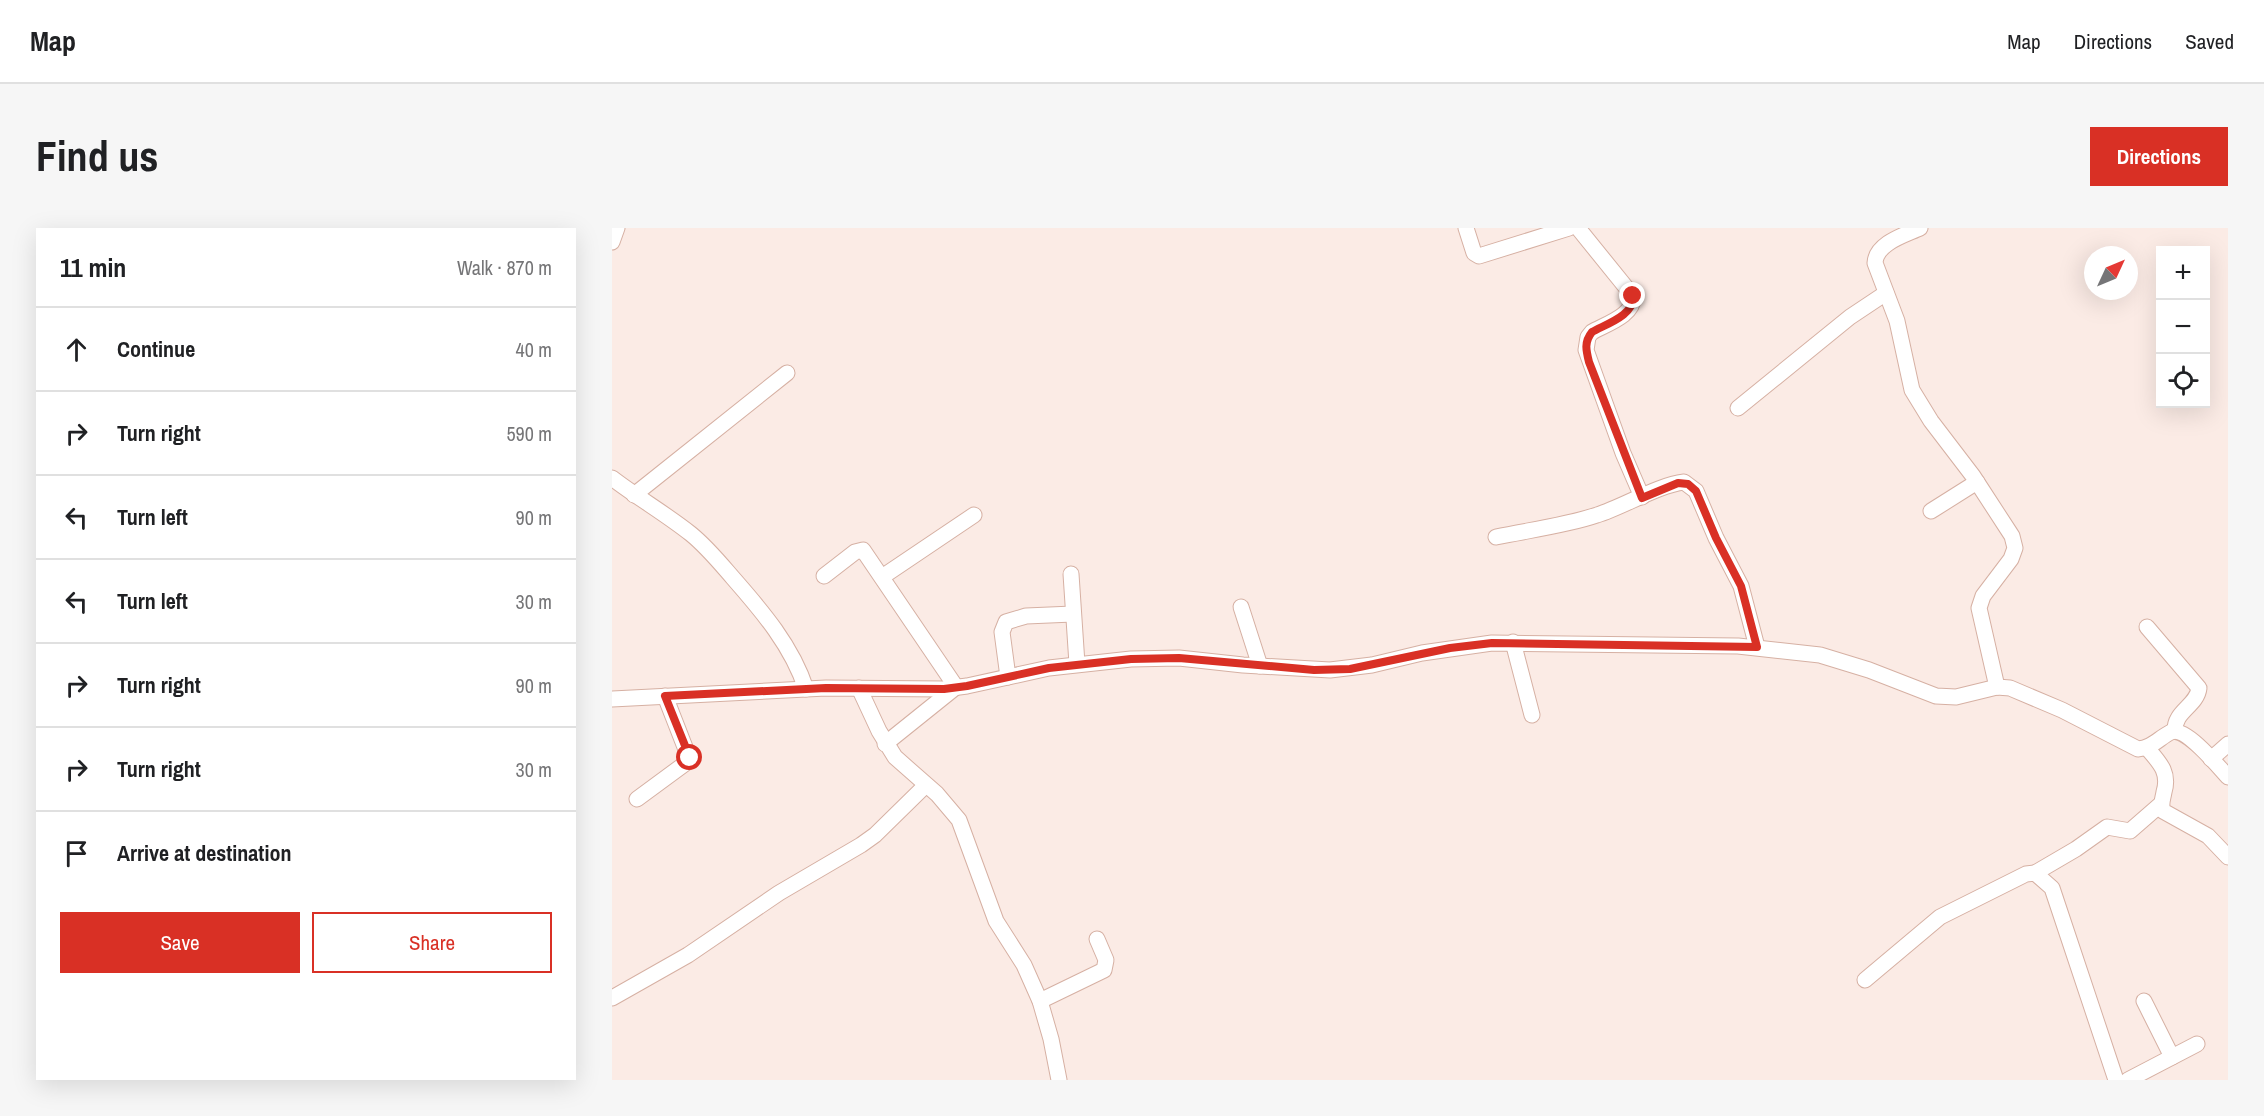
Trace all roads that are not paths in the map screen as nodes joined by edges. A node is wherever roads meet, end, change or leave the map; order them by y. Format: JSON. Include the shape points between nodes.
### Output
{"nodes":[{"id":1,"x":617,"y":228,"type":"edge"},
{"id":2,"x":1466,"y":228,"type":"edge"},
{"id":3,"x":1569,"y":228,"type":"edge"},
{"id":4,"x":1578,"y":228,"type":"edge"},
{"id":5,"x":1920,"y":228,"type":"edge"},
{"id":6,"x":1892,"y":234,"type":"edge"},
{"id":7,"x":612,"y":242,"type":"edge"},
{"id":8,"x":1886,"y":293,"type":"junction"},
{"id":9,"x":788,"y":373,"type":"dead end"},
{"id":10,"x":1738,"y":408,"type":"dead end"},
{"id":11,"x":612,"y":478,"type":"edge"},
{"id":12,"x":1977,"y":482,"type":"junction"},
{"id":13,"x":634,"y":495,"type":"junction"},
{"id":14,"x":1642,"y":498,"type":"junction"},
{"id":15,"x":1931,"y":511,"type":"dead end"},
{"id":16,"x":974,"y":515,"type":"dead end"},
{"id":17,"x":1496,"y":537,"type":"dead end"},
{"id":18,"x":1071,"y":574,"type":"dead end"},
{"id":19,"x":824,"y":576,"type":"dead end"},
{"id":20,"x":882,"y":578,"type":"junction"},
{"id":21,"x":1241,"y":607,"type":"dead end"},
{"id":22,"x":1073,"y":614,"type":"junction"},
{"id":23,"x":2147,"y":627,"type":"dead end"},
{"id":24,"x":1513,"y":642,"type":"junction"},
{"id":25,"x":1757,"y":647,"type":"junction"},
{"id":26,"x":1077,"y":664,"type":"junction"},
{"id":27,"x":1260,"y":666,"type":"junction"},
{"id":28,"x":1008,"y":677,"type":"junction"},
{"id":29,"x":956,"y":687,"type":"junction"},
{"id":30,"x":1997,"y":687,"type":"junction"},
{"id":31,"x":859,"y":688,"type":"junction"},
{"id":32,"x":806,"y":689,"type":"junction"},
{"id":33,"x":665,"y":696,"type":"junction"},
{"id":34,"x":612,"y":699,"type":"edge"},
{"id":35,"x":1532,"y":715,"type":"dead end"},
{"id":36,"x":2175,"y":731,"type":"junction"},
{"id":37,"x":885,"y":744,"type":"junction"},
{"id":38,"x":2228,"y":744,"type":"edge"},
{"id":39,"x":2147,"y":748,"type":"junction"},
{"id":40,"x":2211,"y":759,"type":"junction"},
{"id":41,"x":2228,"y":777,"type":"edge"},
{"id":42,"x":926,"y":785,"type":"junction"},
{"id":43,"x":637,"y":799,"type":"dead end"},
{"id":44,"x":2161,"y":804,"type":"junction"},
{"id":45,"x":2228,"y":857,"type":"edge"},
{"id":46,"x":2035,"y":873,"type":"junction"},
{"id":47,"x":1097,"y":939,"type":"dead end"},
{"id":48,"x":1865,"y":980,"type":"dead end"},
{"id":49,"x":612,"y":998,"type":"edge"},
{"id":50,"x":1040,"y":1001,"type":"junction"},
{"id":51,"x":2144,"y":1001,"type":"dead end"},
{"id":52,"x":2197,"y":1044,"type":"dead end"},
{"id":53,"x":2172,"y":1057,"type":"junction"},
{"id":54,"x":1059,"y":1080,"type":"edge"},
{"id":55,"x":2116,"y":1080,"type":"edge"},
{"id":56,"x":2128,"y":1080,"type":"edge"}],
"edges":[{"from":1,"to":7,"type":"street"},
{"from":2,"to":3,"type":"street","via":[[1479,256]]},
{"from":4,"to":14,"type":"street","via":[[1634,300],[1629,310],[1592,332],[1586,350]]},
{"from":5,"to":6,"type":"street"},
{"from":6,"to":8,"type":"street","via":[[1875,258]]},
{"from":8,"to":10,"type":"street","via":[[1850,317]]},
{"from":8,"to":12,"type":"street","via":[[1897,321],[1912,390]]},
{"from":9,"to":13,"type":"street"},
{"from":11,"to":13,"type":"street"},
{"from":12,"to":15,"type":"street"},
{"from":12,"to":30,"type":"street","via":[[2012,536],[2015,548],[1979,608]]},
{"from":13,"to":32,"type":"street","via":[[684,529],[717,560],[788,649]]},
{"from":14,"to":17,"type":"street","via":[[1582,520]]},
{"from":14,"to":25,"type":"street","via":[[1678,483],[1688,484],[1696,491],[1741,586]]},
{"from":16,"to":20,"type":"street"},
{"from":18,"to":22,"type":"street"},
{"from":19,"to":20,"type":"street","via":[[860,550]]},
{"from":20,"to":29,"type":"street"},
{"from":21,"to":27,"type":"street"},
{"from":22,"to":26,"type":"street"},
{"from":22,"to":28,"type":"street","via":[[1026,616],[1006,622],[1002,632]]},
{"from":23,"to":36,"type":"street","via":[[2199,688],[2198,695],[2177,718]]},
{"from":24,"to":25,"type":"street"},
{"from":24,"to":27,"type":"street","via":[[1450,648],[1350,669]]},
{"from":24,"to":35,"type":"street"},
{"from":25,"to":30,"type":"street","via":[[1820,655],[1869,669],[1936,696],[1956,697]]},
{"from":26,"to":27,"type":"street","via":[[1179,658]]},
{"from":26,"to":28,"type":"street"},
{"from":28,"to":29,"type":"street"},
{"from":29,"to":31,"type":"street"},
{"from":29,"to":37,"type":"street"},
{"from":30,"to":39,"type":"street","via":[[2025,693],[2134,747]]},
{"from":31,"to":32,"type":"street"},
{"from":31,"to":37,"type":"street"},
{"from":32,"to":33,"type":"street"},
{"from":33,"to":34,"type":"street"},
{"from":33,"to":43,"type":"street","via":[[690,760]]},
{"from":36,"to":39,"type":"street"},
{"from":36,"to":40,"type":"street","via":[[2189,737]]},
{"from":37,"to":42,"type":"street"},
{"from":38,"to":40,"type":"street"},
{"from":39,"to":44,"type":"street","via":[[2166,775]]},
{"from":40,"to":41,"type":"street"},
{"from":42,"to":49,"type":"street","via":[[861,845],[779,893],[688,955]]},
{"from":42,"to":50,"type":"street","via":[[959,819],[996,921],[1024,965]]},
{"from":44,"to":45,"type":"street","via":[[2164,812],[2208,836]]},
{"from":44,"to":46,"type":"street","via":[[2132,830],[2104,828]]},
{"from":46,"to":48,"type":"street","via":[[1940,917]]},
{"from":46,"to":55,"type":"street","via":[[2052,888]]},
{"from":47,"to":50,"type":"street","via":[[1106,960],[1104,970]]},
{"from":50,"to":54,"type":"street"},
{"from":51,"to":53,"type":"street"},
{"from":52,"to":53,"type":"street"},
{"from":53,"to":56,"type":"street"}]}
